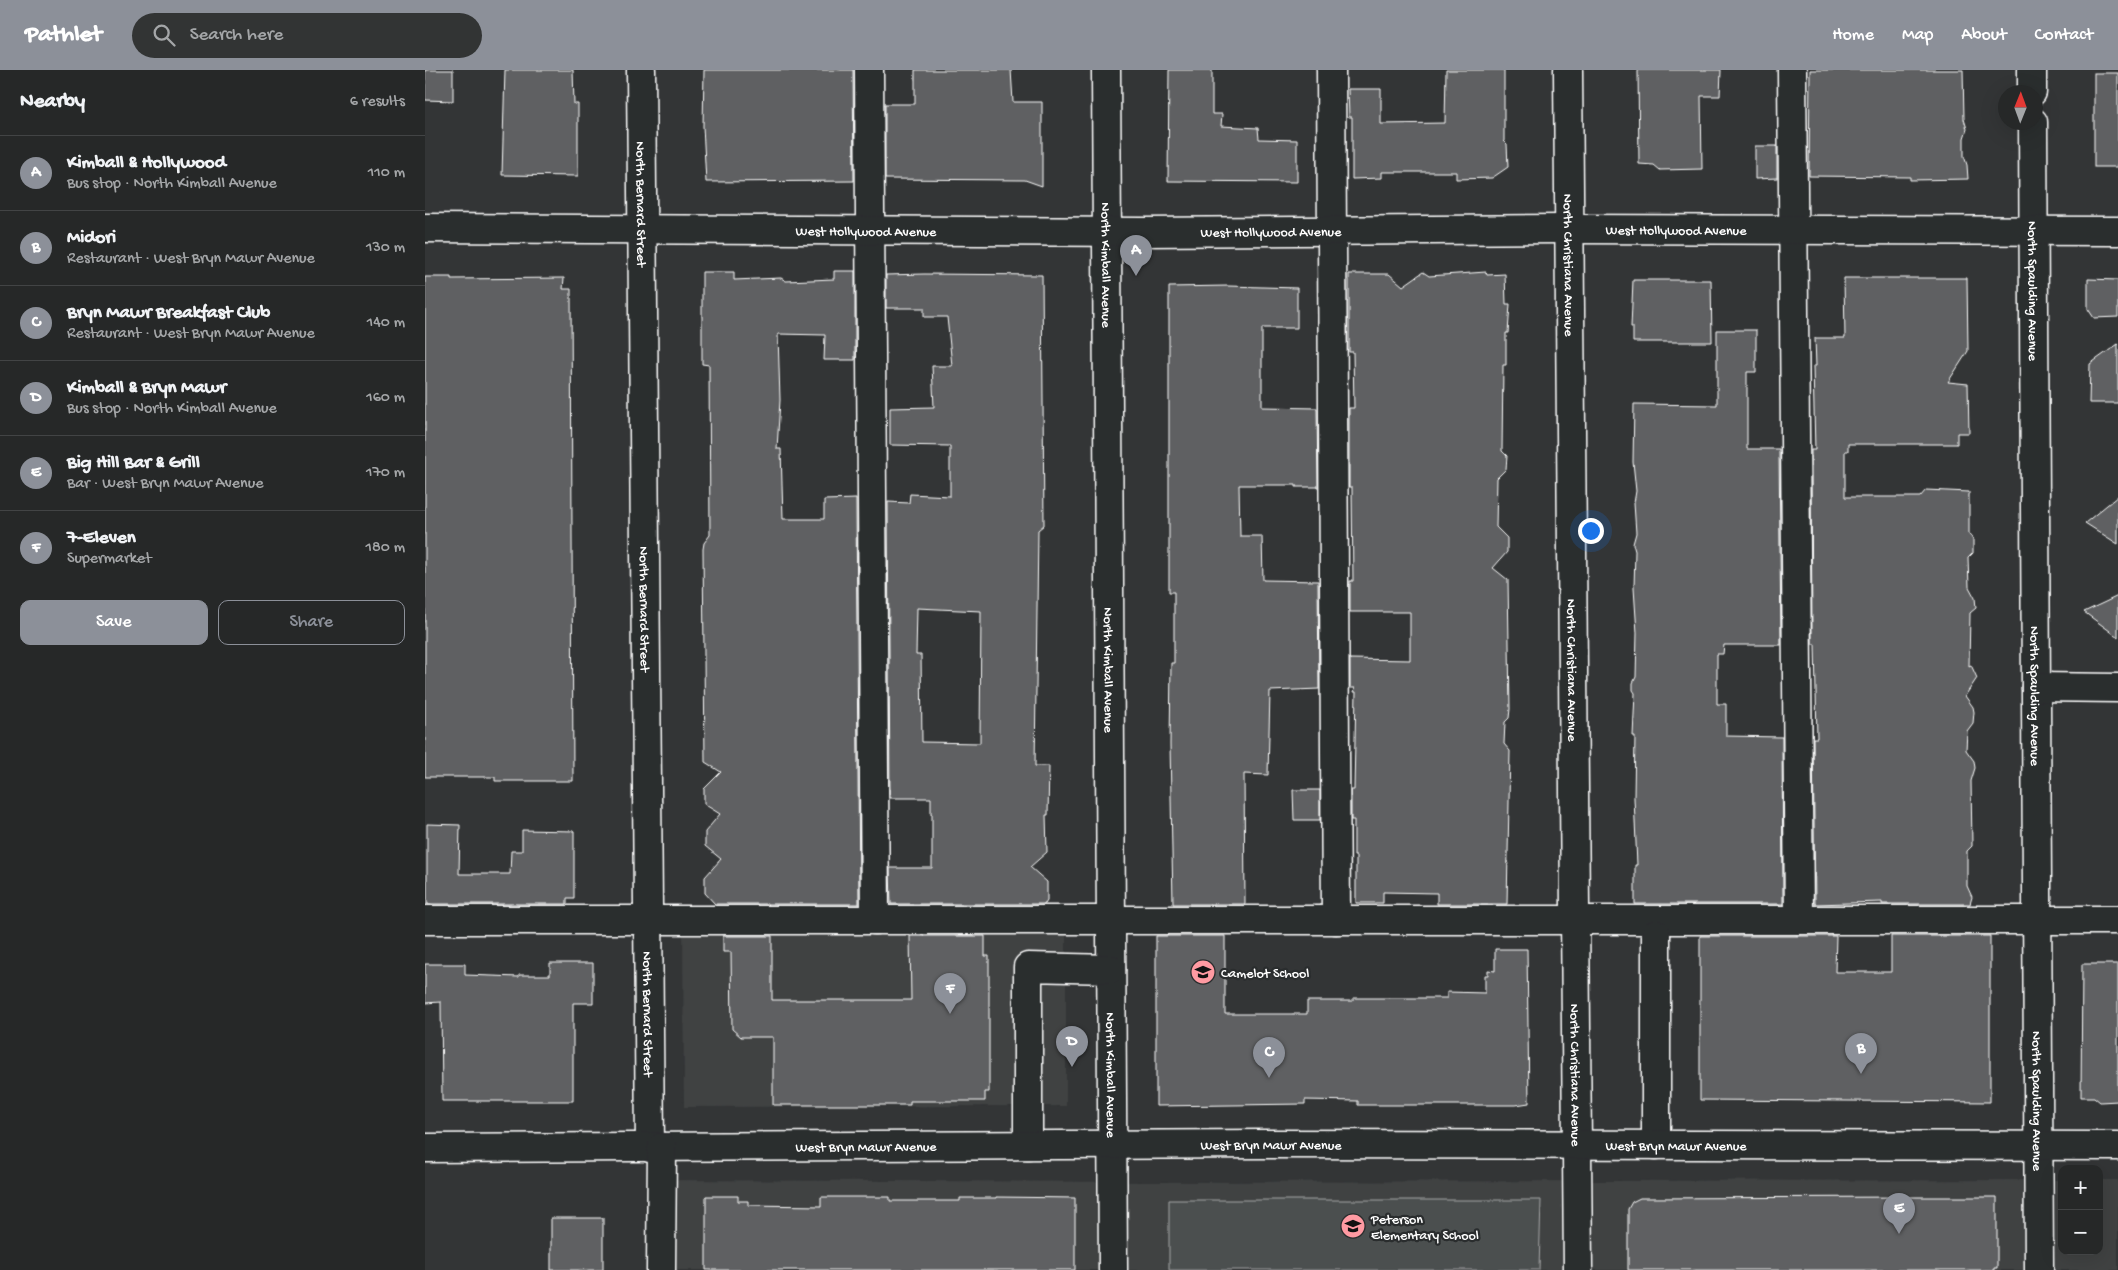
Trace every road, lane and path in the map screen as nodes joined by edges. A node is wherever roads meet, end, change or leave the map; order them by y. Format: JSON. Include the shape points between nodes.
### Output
{"nodes":[{"id":1,"x":641,"y":70,"type":"edge"},
{"id":2,"x":869,"y":70,"type":"edge"},
{"id":3,"x":1106,"y":70,"type":"edge"},
{"id":4,"x":1331,"y":70,"type":"edge"},
{"id":5,"x":1568,"y":70,"type":"edge"},
{"id":6,"x":1792,"y":70,"type":"edge"},
{"id":7,"x":2032,"y":70,"type":"edge"},
{"id":8,"x":2033,"y":85,"type":"edge"},
{"id":9,"x":2033,"y":130,"type":"edge"},
{"id":10,"x":425,"y":228,"type":"edge"},
{"id":11,"x":643,"y":228,"type":"junction"},
{"id":12,"x":1569,"y":229,"type":"junction"},
{"id":13,"x":870,"y":230,"type":"junction"},
{"id":14,"x":1332,"y":231,"type":"junction"},
{"id":15,"x":1793,"y":231,"type":"junction"},
{"id":16,"x":2118,"y":231,"type":"edge"},
{"id":17,"x":1107,"y":232,"type":"junction"},
{"id":18,"x":2033,"y":232,"type":"junction"},
{"id":19,"x":2035,"y":688,"type":"junction"},
{"id":20,"x":2118,"y":688,"type":"edge"},
{"id":21,"x":648,"y":919,"type":"junction"},
{"id":22,"x":425,"y":920,"type":"edge"},
{"id":23,"x":875,"y":920,"type":"junction"},
{"id":24,"x":1111,"y":920,"type":"junction"},
{"id":25,"x":1336,"y":920,"type":"junction"},
{"id":26,"x":1576,"y":920,"type":"junction"},
{"id":27,"x":1799,"y":920,"type":"junction"},
{"id":28,"x":2037,"y":920,"type":"junction"},
{"id":29,"x":2118,"y":920,"type":"edge"},
{"id":30,"x":1656,"y":934,"type":"dead end"},
{"id":31,"x":1111,"y":970,"type":"junction"},
{"id":32,"x":1027,"y":1145,"type":"junction"},
{"id":33,"x":1112,"y":1145,"type":"junction"},
{"id":34,"x":1577,"y":1145,"type":"junction"},
{"id":35,"x":1656,"y":1145,"type":"junction"},
{"id":36,"x":2039,"y":1146,"type":"junction"},
{"id":37,"x":2118,"y":1146,"type":"edge"},
{"id":38,"x":425,"y":1148,"type":"edge"},
{"id":39,"x":656,"y":1148,"type":"junction"},
{"id":40,"x":661,"y":1270,"type":"edge"},
{"id":41,"x":1113,"y":1270,"type":"edge"},
{"id":42,"x":1577,"y":1270,"type":"edge"},
{"id":43,"x":2039,"y":1270,"type":"edge"}],
"edges":[{"from":1,"to":11,"type":"street","name":"North Bernard Street"},
{"from":2,"to":13,"type":"street"},
{"from":3,"to":17,"type":"street","name":"North Kimball Avenue"},
{"from":4,"to":14,"type":"street"},
{"from":5,"to":12,"type":"street","name":"North Christiana Avenue"},
{"from":6,"to":15,"type":"street"},
{"from":7,"to":8,"type":"street"},
{"from":9,"to":18,"type":"street","name":"North Spaulding Avenue"},
{"from":10,"to":11,"type":"street","name":"West Hollywood Avenue"},
{"from":11,"to":13,"type":"street","name":"West Hollywood Avenue"},
{"from":11,"to":21,"type":"street","name":"North Bernard Street"},
{"from":12,"to":14,"type":"street","name":"West Hollywood Avenue"},
{"from":12,"to":15,"type":"street","name":"West Hollywood Avenue"},
{"from":12,"to":26,"type":"street","name":"North Christiana Avenue"},
{"from":13,"to":17,"type":"street","name":"West Hollywood Avenue"},
{"from":13,"to":23,"type":"street"},
{"from":14,"to":17,"type":"street","name":"West Hollywood Avenue"},
{"from":14,"to":25,"type":"street"},
{"from":15,"to":18,"type":"street","name":"West Hollywood Avenue"},
{"from":15,"to":27,"type":"street"},
{"from":16,"to":18,"type":"street","name":"West Hollywood Avenue"},
{"from":17,"to":24,"type":"street","name":"North Kimball Avenue"},
{"from":18,"to":19,"type":"street","name":"North Spaulding Avenue"},
{"from":19,"to":20,"type":"street"},
{"from":19,"to":28,"type":"street","name":"North Spaulding Avenue"},
{"from":21,"to":22,"type":"street"},
{"from":21,"to":23,"type":"street"},
{"from":21,"to":39,"type":"street","name":"North Bernard Street"},
{"from":23,"to":24,"type":"street"},
{"from":24,"to":25,"type":"street"},
{"from":24,"to":31,"type":"street","name":"North Kimball Avenue"},
{"from":25,"to":26,"type":"street"},
{"from":26,"to":27,"type":"street"},
{"from":26,"to":34,"type":"street","name":"North Christiana Avenue"},
{"from":27,"to":28,"type":"street"},
{"from":28,"to":29,"type":"street"},
{"from":28,"to":36,"type":"street","name":"North Spaulding Avenue"},
{"from":30,"to":35,"type":"street"},
{"from":31,"to":32,"type":"street","via":[[1028,968]]},
{"from":31,"to":33,"type":"street","name":"North Kimball Avenue"},
{"from":32,"to":33,"type":"street","name":"West Bryn Mawr Avenue"},
{"from":32,"to":39,"type":"street","name":"West Bryn Mawr Avenue"},
{"from":33,"to":34,"type":"street","name":"West Bryn Mawr Avenue"},
{"from":33,"to":41,"type":"street","name":"North Kimball Avenue"},
{"from":34,"to":35,"type":"street","name":"West Bryn Mawr Avenue"},
{"from":34,"to":42,"type":"street","name":"North Christiana Avenue"},
{"from":35,"to":36,"type":"street","name":"West Bryn Mawr Avenue"},
{"from":36,"to":37,"type":"street","name":"West Bryn Mawr Avenue"},
{"from":36,"to":43,"type":"street","name":"North Spaulding Avenue"},
{"from":38,"to":39,"type":"street","name":"West Bryn Mawr Avenue"},
{"from":39,"to":40,"type":"street","name":"North Bernard Street"}]}
